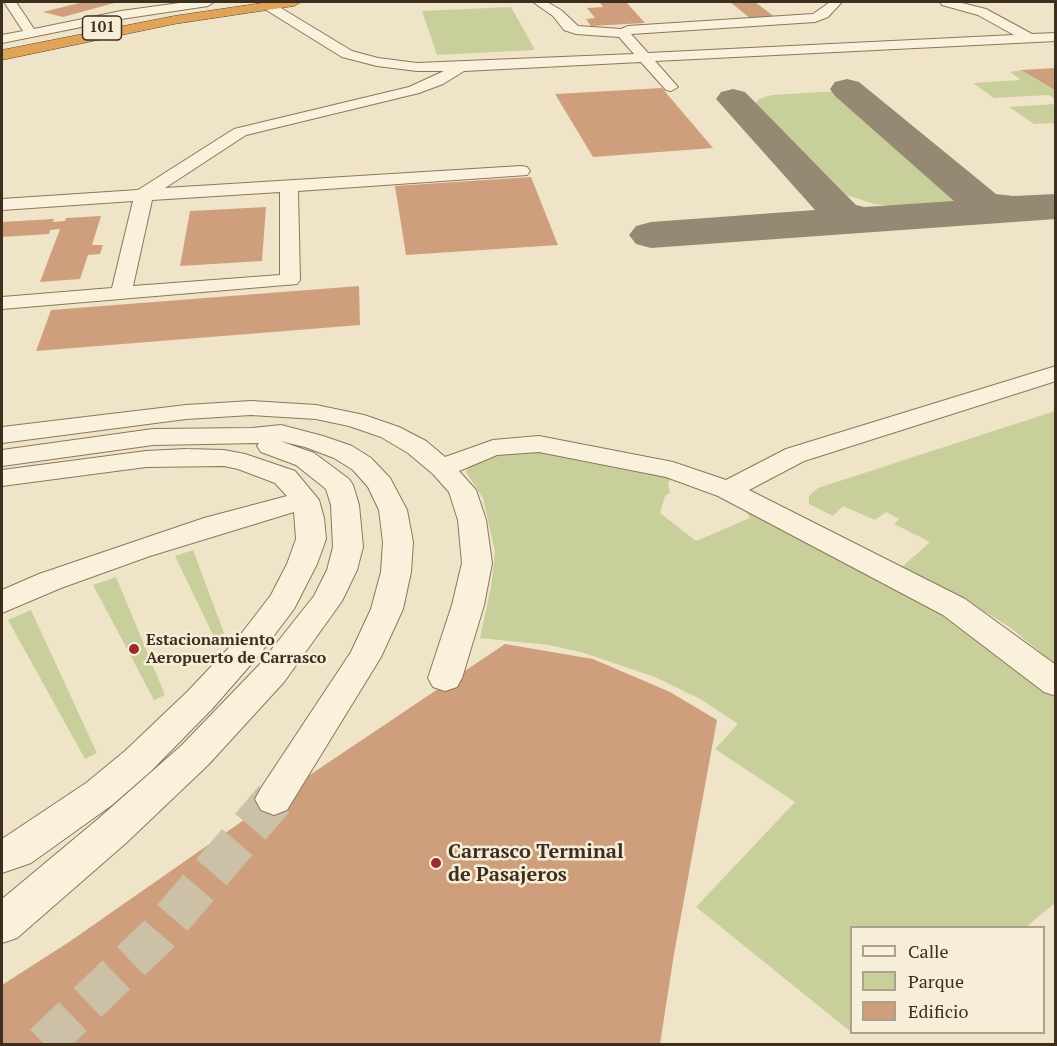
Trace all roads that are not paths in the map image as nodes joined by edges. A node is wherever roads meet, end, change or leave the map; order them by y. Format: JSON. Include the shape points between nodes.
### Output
{"nodes":[{"id":1,"x":10,"y":2,"type":"edge"},
{"id":2,"x":208,"y":2,"type":"edge"},
{"id":3,"x":294,"y":2,"type":"edge"},
{"id":4,"x":539,"y":2,"type":"edge"},
{"id":5,"x":836,"y":2,"type":"edge"},
{"id":6,"x":946,"y":2,"type":"edge"},
{"id":7,"x":265,"y":3,"type":"edge"},
{"id":8,"x":981,"y":7,"type":"edge"},
{"id":9,"x":155,"y":18,"type":"junction"},
{"id":10,"x":131,"y":21,"type":"junction"},
{"id":11,"x":31,"y":33,"type":"junction"},
{"id":12,"x":102,"y":33,"type":"junction"},
{"id":13,"x":624,"y":33,"type":"junction"},
{"id":14,"x":1056,"y":37,"type":"edge"},
{"id":15,"x":1029,"y":38,"type":"junction"},
{"id":16,"x":2,"y":42,"type":"edge"},
{"id":17,"x":2,"y":55,"type":"edge"},
{"id":18,"x":646,"y":58,"type":"junction"},
{"id":19,"x":2,"y":60,"type":"edge"},
{"id":20,"x":461,"y":67,"type":"junction"},
{"id":21,"x":671,"y":87,"type":"dead end"},
{"id":22,"x":521,"y":171,"type":"dead end"},
{"id":23,"x":289,"y":185,"type":"junction"},
{"id":24,"x":144,"y":194,"type":"junction"},
{"id":25,"x":2,"y":204,"type":"edge"},
{"id":26,"x":121,"y":294,"type":"junction"},
{"id":27,"x":2,"y":303,"type":"edge"},
{"id":28,"x":1056,"y":373,"type":"edge"},
{"id":29,"x":2,"y":435,"type":"edge"},
{"id":30,"x":252,"y":436,"type":"junction"},
{"id":31,"x":2,"y":458,"type":"edge"},
{"id":32,"x":442,"y":468,"type":"junction"},
{"id":33,"x":2,"y":478,"type":"edge"},
{"id":34,"x":728,"y":490,"type":"junction"},
{"id":35,"x":306,"y":500,"type":"junction"},
{"id":36,"x":2,"y":602,"type":"edge"},
{"id":37,"x":444,"y":678,"type":"dead end"},
{"id":38,"x":1056,"y":683,"type":"edge"},
{"id":39,"x":274,"y":799,"type":"tunnel mouth"},
{"id":40,"x":2,"y":856,"type":"edge"},
{"id":41,"x":77,"y":860,"type":"junction"},
{"id":42,"x":2,"y":901,"type":"edge"},
{"id":43,"x":2,"y":924,"type":"edge"}],
"edges":[{"from":1,"to":11,"type":"street"},
{"from":2,"to":11,"type":"street"},
{"from":3,"to":7,"type":"highway","number":"101"},
{"from":4,"to":13,"type":"street","via":[[576,30]]},
{"from":5,"to":13,"type":"street","via":[[815,18],[633,29]]},
{"from":6,"to":8,"type":"street"},
{"from":7,"to":9,"type":"highway","number":"101"},
{"from":7,"to":12,"type":"highway","number":"101"},
{"from":7,"to":20,"type":"street","via":[[347,54],[417,67]]},
{"from":8,"to":15,"type":"street"},
{"from":9,"to":10,"type":"highway"},
{"from":9,"to":16,"type":"highway","number":"101"},
{"from":10,"to":11,"type":"street"},
{"from":10,"to":16,"type":"highway"},
{"from":11,"to":16,"type":"street"},
{"from":12,"to":17,"type":"highway","number":"101"},
{"from":12,"to":19,"type":"highway"},
{"from":13,"to":18,"type":"street"},
{"from":14,"to":15,"type":"street"},
{"from":15,"to":18,"type":"street"},
{"from":18,"to":20,"type":"street"},
{"from":18,"to":21,"type":"street"},
{"from":20,"to":24,"type":"street","via":[[414,90],[240,132]]},
{"from":22,"to":23,"type":"street"},
{"from":23,"to":24,"type":"street"},
{"from":23,"to":26,"type":"street","via":[[290,280]]},
{"from":24,"to":25,"type":"street"},
{"from":24,"to":26,"type":"street"},
{"from":26,"to":27,"type":"street"},
{"from":28,"to":34,"type":"street","via":[[795,455]]},
{"from":29,"to":32,"type":"street","via":[[186,412],[251,408],[316,412],[390,432],[417,447]]},
{"from":30,"to":31,"type":"street","via":[[153,437]]},
{"from":30,"to":39,"type":"street","via":[[281,433],[314,441],[362,464],[380,484],[393,510],[398,542],[387,609],[365,657]]},
{"from":30,"to":41,"type":"street","via":[[305,459],[339,485],[348,526],[342,570],[327,602],[272,674],[195,755]]},
{"from":32,"to":34,"type":"street","via":[[493,448],[539,444],[673,470]]},
{"from":32,"to":37,"type":"street","via":[[462,490],[472,520],[477,563]]},
{"from":33,"to":35,"type":"street","via":[[146,459],[225,458],[285,477]]},
{"from":34,"to":38,"type":"street","via":[[954,607]]},
{"from":35,"to":36,"type":"street","via":[[140,549]]},
{"from":35,"to":40,"type":"street","via":[[310,539],[302,564],[283,601],[249,646],[138,761],[63,820],[17,851]]},
{"from":41,"to":42,"type":"street"},
{"from":41,"to":43,"type":"street"}]}
